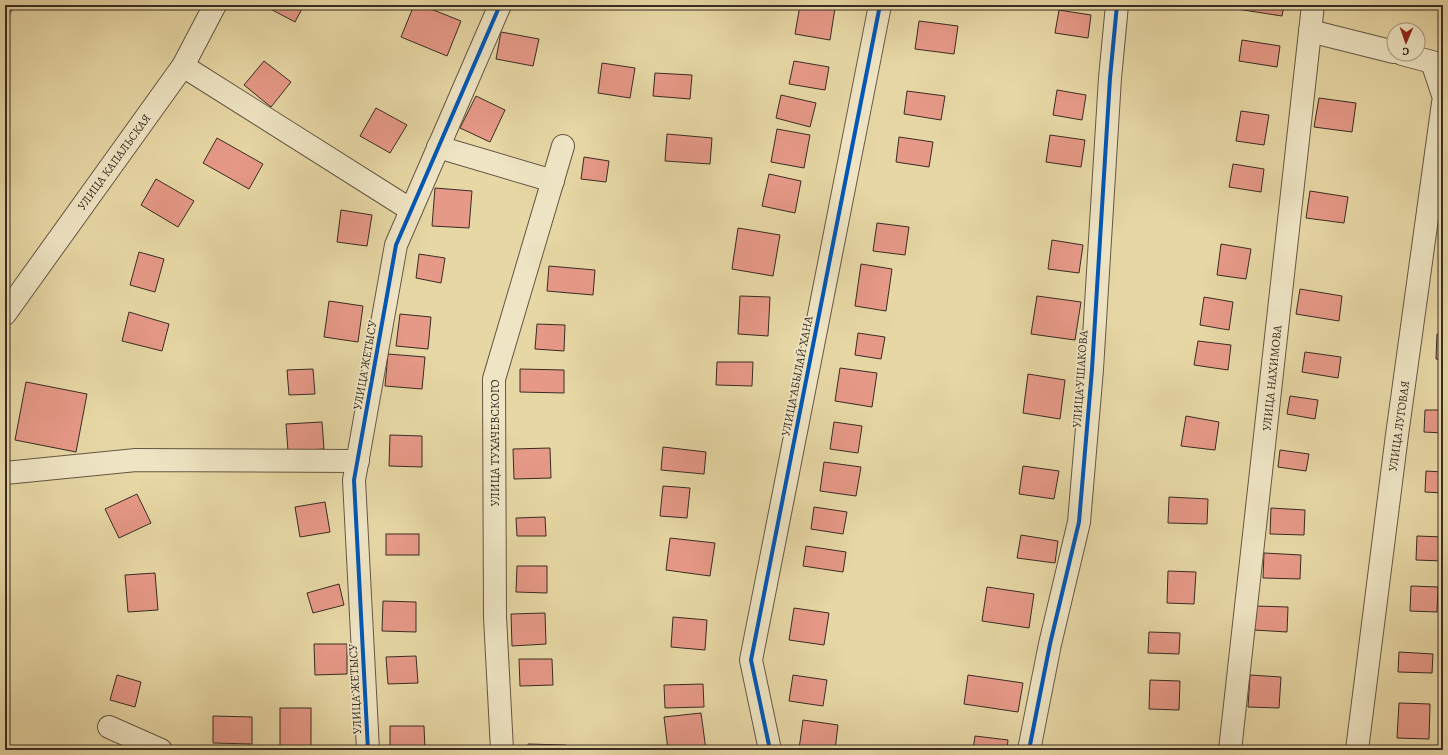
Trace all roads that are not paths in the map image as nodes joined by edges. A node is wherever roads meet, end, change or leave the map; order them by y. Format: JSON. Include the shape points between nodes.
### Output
{"nodes":[{"id":1,"x":215,"y":5,"type":"edge"},
{"id":2,"x":500,"y":5,"type":"edge"},
{"id":3,"x":880,"y":5,"type":"edge"},
{"id":4,"x":1117,"y":5,"type":"edge"},
{"id":5,"x":1313,"y":5,"type":"edge"},
{"id":6,"x":1310,"y":31,"type":"junction"},
{"id":7,"x":1386,"y":50,"type":"edge"},
{"id":8,"x":1426,"y":60,"type":"edge"},
{"id":9,"x":183,"y":66,"type":"junction"},
{"id":10,"x":1443,"y":95,"type":"edge"},
{"id":11,"x":1443,"y":103,"type":"edge"},
{"id":12,"x":563,"y":146,"type":"dead end"},
{"id":13,"x":438,"y":147,"type":"junction"},
{"id":14,"x":553,"y":180,"type":"junction"},
{"id":15,"x":411,"y":210,"type":"junction"},
{"id":16,"x":5,"y":314,"type":"edge"},
{"id":17,"x":358,"y":460,"type":"junction"},
{"id":18,"x":5,"y":473,"type":"edge"},
{"id":19,"x":109,"y":727,"type":"dead end"},
{"id":20,"x":161,"y":750,"type":"edge"},
{"id":21,"x":368,"y":750,"type":"edge"},
{"id":22,"x":502,"y":750,"type":"edge"},
{"id":23,"x":770,"y":750,"type":"edge"},
{"id":24,"x":1029,"y":750,"type":"edge"},
{"id":25,"x":1230,"y":750,"type":"edge"},
{"id":26,"x":1357,"y":750,"type":"edge"}],
"edges":[{"from":1,"to":9,"type":"street","name":"УЛИЦА КАПАЛЬСКАЯ"},
{"from":2,"to":13,"type":"street","name":"УЛИЦА ЖЕТЫСУ"},
{"from":3,"to":23,"type":"street","name":"УЛИЦА АБЫЛАЙ ХАНА","via":[[751,660]]},
{"from":4,"to":24,"type":"street","name":"УЛИЦА УШАКОВА","via":[[1079,522],[1050,644]]},
{"from":5,"to":6,"type":"street","name":"УЛИЦА НАХИМОВА"},
{"from":6,"to":7,"type":"street"},
{"from":6,"to":25,"type":"street","name":"УЛИЦА НАХИМОВА"},
{"from":8,"to":10,"type":"street","via":[[1432,62]]},
{"from":9,"to":15,"type":"street"},
{"from":9,"to":16,"type":"street","name":"УЛИЦА КАПАЛЬСКАЯ"},
{"from":11,"to":26,"type":"street","name":"УЛИЦА ЛУГОВАЯ"},
{"from":12,"to":14,"type":"street","name":"УЛИЦА ТУХАЧЕВСКОГО"},
{"from":13,"to":14,"type":"street"},
{"from":13,"to":15,"type":"street","name":"УЛИЦА ЖЕТЫСУ"},
{"from":14,"to":22,"type":"street","name":"УЛИЦА ТУХАЧЕВСКОГО","via":[[494,379],[494,616]]},
{"from":15,"to":17,"type":"street","name":"УЛИЦА ЖЕТЫСУ","via":[[396,245]]},
{"from":17,"to":18,"type":"street","via":[[136,460]]},
{"from":17,"to":21,"type":"street","name":"УЛИЦА ЖЕТЫСУ","via":[[354,480]]},
{"from":19,"to":20,"type":"street"}]}
